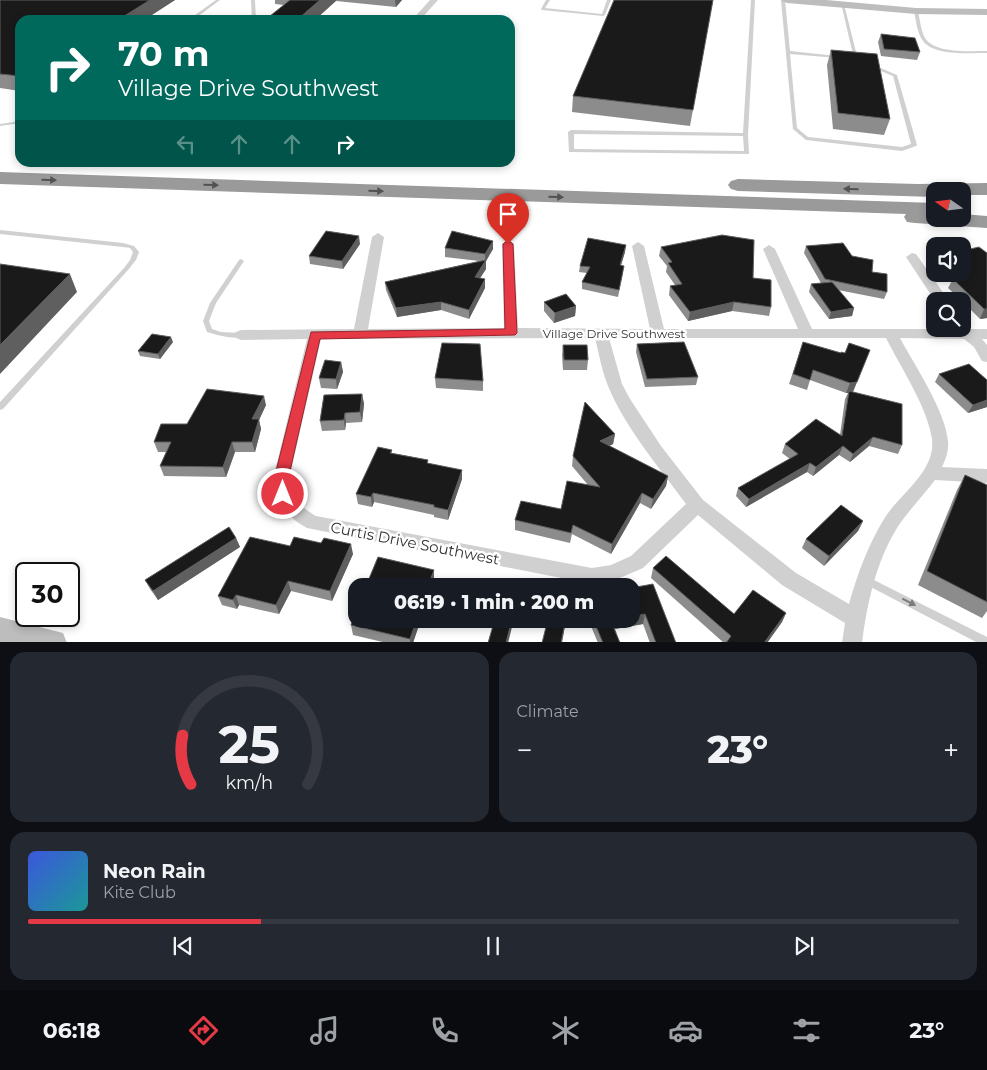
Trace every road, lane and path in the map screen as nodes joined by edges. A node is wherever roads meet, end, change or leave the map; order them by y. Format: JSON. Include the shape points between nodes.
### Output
{"nodes":[{"id":1,"x":218,"y":0,"type":"edge"},
{"id":2,"x":253,"y":0,"type":"edge"},
{"id":3,"x":434,"y":0,"type":"edge"},
{"id":4,"x":548,"y":0,"type":"edge"},
{"id":5,"x":609,"y":0,"type":"edge"},
{"id":6,"x":753,"y":0,"type":"edge"},
{"id":7,"x":783,"y":0,"type":"edge"},
{"id":8,"x":787,"y":0,"type":"edge"},
{"id":9,"x":842,"y":4,"type":"junction"},
{"id":10,"x":916,"y":11,"type":"junction"},
{"id":11,"x":987,"y":12,"type":"edge"},
{"id":12,"x":197,"y":15,"type":"edge"},
{"id":13,"x":254,"y":15,"type":"edge"},
{"id":14,"x":420,"y":15,"type":"edge"},
{"id":15,"x":788,"y":52,"type":"junction"},
{"id":16,"x":987,"y":52,"type":"edge"},
{"id":17,"x":856,"y":59,"type":"junction"},
{"id":18,"x":15,"y":123,"type":"edge"},
{"id":19,"x":0,"y":125,"type":"edge"},
{"id":20,"x":745,"y":135,"type":"junction"},
{"id":21,"x":0,"y":162,"type":"edge"},
{"id":22,"x":15,"y":162,"type":"edge"},
{"id":23,"x":157,"y":167,"type":"edge"},
{"id":24,"x":0,"y":178,"type":"edge"},
{"id":25,"x":880,"y":190,"type":"junction"},
{"id":26,"x":926,"y":191,"type":"edge"},
{"id":27,"x":987,"y":191,"type":"edge"},
{"id":28,"x":971,"y":192,"type":"edge"},
{"id":29,"x":668,"y":200,"type":"junction"},
{"id":30,"x":926,"y":209,"type":"edge"},
{"id":31,"x":971,"y":210,"type":"edge"},
{"id":32,"x":987,"y":211,"type":"edge"},
{"id":33,"x":987,"y":222,"type":"edge"},
{"id":34,"x":0,"y":232,"type":"edge"},
{"id":35,"x":378,"y":237,"type":"dead end"},
{"id":36,"x":508,"y":244,"type":"dead end"},
{"id":37,"x":638,"y":246,"type":"dead end"},
{"id":38,"x":769,"y":249,"type":"dead end"},
{"id":39,"x":912,"y":257,"type":"dead end"},
{"id":40,"x":241,"y":261,"type":"dead end"},
{"id":41,"x":936,"y":292,"type":"edge"},
{"id":42,"x":971,"y":332,"type":"edge"},
{"id":43,"x":511,"y":333,"type":"junction"},
{"id":44,"x":926,"y":333,"type":"edge"},
{"id":45,"x":360,"y":334,"type":"junction"},
{"id":46,"x":601,"y":334,"type":"junction"},
{"id":47,"x":658,"y":334,"type":"junction"},
{"id":48,"x":807,"y":334,"type":"junction"},
{"id":49,"x":987,"y":334,"type":"edge"},
{"id":50,"x":241,"y":335,"type":"joint"},
{"id":51,"x":315,"y":335,"type":"junction"},
{"id":52,"x":891,"y":335,"type":"junction"},
{"id":53,"x":971,"y":337,"type":"edge"},
{"id":54,"x":987,"y":357,"type":"edge"},
{"id":55,"x":0,"y":407,"type":"edge"},
{"id":56,"x":932,"y":473,"type":"junction"},
{"id":57,"x":986,"y":477,"type":"edge"},
{"id":58,"x":697,"y":505,"type":"junction"},
{"id":59,"x":866,"y":580,"type":"junction"},
{"id":60,"x":855,"y":618,"type":"junction"},
{"id":61,"x":0,"y":630,"type":"edge"},
{"id":62,"x":53,"y":642,"type":"edge"},
{"id":63,"x":852,"y":642,"type":"edge"},
{"id":64,"x":987,"y":642,"type":"edge"}],
"edges":[{"from":1,"to":12,"type":"lane"},
{"from":2,"to":13,"type":"lane"},
{"from":3,"to":14,"type":"street"},
{"from":4,"to":5,"type":"lane","via":[[543,9],[603,15]]},
{"from":6,"to":20,"type":"lane"},
{"from":7,"to":15,"type":"lane"},
{"from":8,"to":9,"type":"street"},
{"from":9,"to":10,"type":"street"},
{"from":9,"to":17,"type":"lane"},
{"from":10,"to":11,"type":"street"},
{"from":10,"to":16,"type":"lane","via":[[926,42],[934,48]]},
{"from":15,"to":17,"type":"lane"},
{"from":15,"to":17,"type":"lane","via":[[795,128],[806,138],[902,150],[914,145],[895,74]]},
{"from":18,"to":19,"type":"lane"},
{"from":20,"to":20,"type":"lane","via":[[571,132],[571,151],[746,154]]},
{"from":22,"to":21,"type":"highway","one_way":true},
{"from":25,"to":23,"type":"highway","one_way":true},
{"from":24,"to":29,"type":"highway","one_way":true},
{"from":25,"to":26,"type":"highway"},
{"from":25,"to":27,"type":"highway"},
{"from":27,"to":28,"type":"highway"},
{"from":29,"to":30,"type":"highway"},
{"from":29,"to":33,"type":"highway"},
{"from":31,"to":32,"type":"highway"},
{"from":34,"to":55,"type":"lane","via":[[132,247],[136,252],[126,269]]},
{"from":35,"to":45,"type":"street"},
{"from":36,"to":43,"type":"street"},
{"from":37,"to":47,"type":"street"},
{"from":38,"to":48,"type":"street"},
{"from":39,"to":41,"type":"street"},
{"from":40,"to":50,"type":"lane","via":[[213,303],[206,321],[214,333]]},
{"from":42,"to":49,"type":"street","name":"Village Drive Southwest"},
{"from":43,"to":45,"type":"street","name":"Village Drive Southwest"},
{"from":43,"to":46,"type":"street","name":"Village Drive Southwest"},
{"from":44,"to":52,"type":"street","name":"Village Drive Southwest"},
{"from":45,"to":51,"type":"street","name":"Village Drive Southwest"},
{"from":46,"to":47,"type":"street","name":"Village Drive Southwest"},
{"from":46,"to":58,"type":"street","via":[[623,401],[666,466]]},
{"from":47,"to":48,"type":"street","name":"Village Drive Southwest"},
{"from":48,"to":52,"type":"street","name":"Village Drive Southwest"},
{"from":50,"to":51,"type":"street","name":"Village Drive Southwest"},
{"from":51,"to":58,"type":"street","name":"Curtis Drive Southwest","via":[[281,484],[286,502],[302,518],[313,523],[592,576],[613,573],[637,562]]},
{"from":52,"to":56,"type":"street","via":[[939,433],[939,452]]},
{"from":53,"to":54,"type":"street"},
{"from":56,"to":57,"type":"street"},
{"from":56,"to":59,"type":"street","via":[[891,523]]},
{"from":58,"to":60,"type":"street","via":[[789,579]]},
{"from":59,"to":60,"type":"street"},
{"from":59,"to":64,"type":"lane","one_way":true},
{"from":60,"to":63,"type":"street"},
{"from":61,"to":62,"type":"street"}]}
